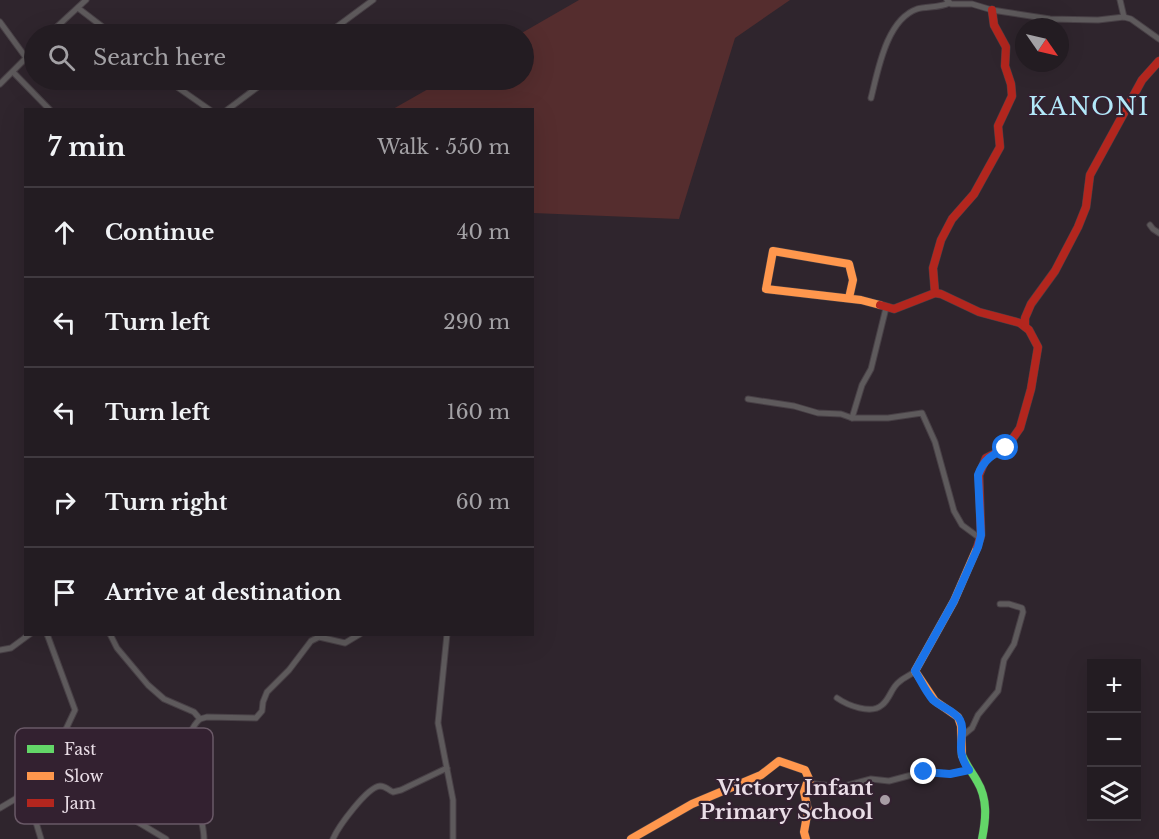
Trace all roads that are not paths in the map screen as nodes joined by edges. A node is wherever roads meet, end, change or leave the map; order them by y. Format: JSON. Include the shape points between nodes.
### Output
{"nodes":[{"id":1,"x":86,"y":0,"type":"edge"},
{"id":2,"x":373,"y":0,"type":"edge"},
{"id":3,"x":1120,"y":0,"type":"edge"},
{"id":4,"x":948,"y":2,"type":"edge"},
{"id":5,"x":78,"y":8,"type":"junction"},
{"id":6,"x":992,"y":10,"type":"junction"},
{"id":7,"x":1124,"y":17,"type":"junction"},
{"id":8,"x":0,"y":22,"type":"edge"},
{"id":9,"x":60,"y":24,"type":"edge"},
{"id":10,"x":99,"y":24,"type":"edge"},
{"id":11,"x":341,"y":24,"type":"edge"},
{"id":12,"x":1159,"y":39,"type":"edge"},
{"id":13,"x":24,"y":55,"type":"edge"},
{"id":14,"x":1159,"y":61,"type":"edge"},
{"id":15,"x":24,"y":62,"type":"edge"},
{"id":16,"x":13,"y":72,"type":"junction"},
{"id":17,"x":24,"y":83,"type":"edge"},
{"id":18,"x":0,"y":84,"type":"edge"},
{"id":19,"x":31,"y":90,"type":"edge"},
{"id":20,"x":181,"y":90,"type":"edge"},
{"id":21,"x":254,"y":90,"type":"edge"},
{"id":22,"x":872,"y":99,"type":"dead end"},
{"id":23,"x":48,"y":108,"type":"edge"},
{"id":24,"x":207,"y":108,"type":"edge"},
{"id":25,"x":230,"y":108,"type":"edge"},
{"id":26,"x":1150,"y":225,"type":"dead end"},
{"id":27,"x":1159,"y":233,"type":"edge"},
{"id":28,"x":935,"y":293,"type":"junction"},
{"id":29,"x":849,"y":298,"type":"junction"},
{"id":30,"x":886,"y":308,"type":"junction"},
{"id":31,"x":1025,"y":326,"type":"junction"},
{"id":32,"x":748,"y":399,"type":"dead end"},
{"id":33,"x":852,"y":418,"type":"junction"},
{"id":34,"x":981,"y":539,"type":"junction"},
{"id":35,"x":1000,"y":604,"type":"dead end"},
{"id":36,"x":27,"y":636,"type":"edge"},
{"id":37,"x":48,"y":636,"type":"edge"},
{"id":38,"x":111,"y":636,"type":"edge"},
{"id":39,"x":357,"y":636,"type":"edge"},
{"id":40,"x":447,"y":636,"type":"edge"},
{"id":41,"x":313,"y":637,"type":"edge"},
{"id":42,"x":0,"y":650,"type":"edge"},
{"id":43,"x":915,"y":671,"type":"junction"},
{"id":44,"x":837,"y":698,"type":"dead end"},
{"id":45,"x":200,"y":719,"type":"junction"},
{"id":46,"x":66,"y":728,"type":"edge"},
{"id":47,"x":193,"y":728,"type":"edge"},
{"id":48,"x":960,"y":738,"type":"junction"},
{"id":49,"x":447,"y":768,"type":"junction"},
{"id":50,"x":969,"y":770,"type":"junction"},
{"id":51,"x":807,"y":783,"type":"junction"},
{"id":52,"x":15,"y":798,"type":"edge"},
{"id":53,"x":0,"y":808,"type":"edge"},
{"id":54,"x":36,"y":824,"type":"edge"},
{"id":55,"x":141,"y":824,"type":"edge"},
{"id":56,"x":984,"y":837,"type":"edge"},
{"id":57,"x":41,"y":839,"type":"edge"},
{"id":58,"x":166,"y":839,"type":"edge"},
{"id":59,"x":333,"y":839,"type":"edge"},
{"id":60,"x":453,"y":839,"type":"edge"},
{"id":61,"x":631,"y":839,"type":"edge"},
{"id":62,"x":806,"y":839,"type":"edge"}],
"edges":[{"from":1,"to":5,"type":"street"},
{"from":2,"to":11,"type":"street"},
{"from":3,"to":7,"type":"street"},
{"from":4,"to":6,"type":"street"},
{"from":4,"to":22,"type":"street","via":[[917,9],[902,18],[884,53]]},
{"from":5,"to":9,"type":"street"},
{"from":5,"to":10,"type":"street"},
{"from":6,"to":7,"type":"street","via":[[1050,19]]},
{"from":6,"to":28,"type":"street","via":[[994,25],[1006,47],[1005,66],[1012,96],[998,126],[1000,147],[974,194],[952,219],[941,240],[933,268]]},
{"from":7,"to":12,"type":"street"},
{"from":8,"to":13,"type":"street"},
{"from":14,"to":31,"type":"street","via":[[1142,80],[1090,176],[1085,211],[1056,269],[1024,315]]},
{"from":15,"to":16,"type":"street"},
{"from":16,"to":17,"type":"street"},
{"from":16,"to":18,"type":"street"},
{"from":19,"to":23,"type":"street"},
{"from":20,"to":24,"type":"street"},
{"from":21,"to":25,"type":"street"},
{"from":26,"to":27,"type":"street"},
{"from":28,"to":30,"type":"street","via":[[899,309]]},
{"from":28,"to":31,"type":"street"},
{"from":29,"to":29,"type":"street","via":[[766,289],[773,251],[849,264],[853,280]]},
{"from":29,"to":30,"type":"street"},
{"from":30,"to":33,"type":"street","via":[[871,369]]},
{"from":31,"to":34,"type":"street","via":[[1036,341],[1038,355],[1020,428],[1006,448],[986,458],[978,475]]},
{"from":32,"to":33,"type":"street"},
{"from":33,"to":34,"type":"street","via":[[922,413],[935,442],[954,511],[962,525]]},
{"from":34,"to":43,"type":"street","via":[[954,601]]},
{"from":35,"to":48,"type":"street","via":[[1022,608],[1014,644],[1004,660],[998,691],[972,728]]},
{"from":36,"to":42,"type":"street","via":[[11,648]]},
{"from":37,"to":46,"type":"street","via":[[75,710]]},
{"from":38,"to":45,"type":"street","via":[[148,685]]},
{"from":39,"to":41,"type":"street","via":[[345,643]]},
{"from":40,"to":49,"type":"street","via":[[438,723]]},
{"from":41,"to":45,"type":"street","via":[[267,692],[256,718]]},
{"from":43,"to":44,"type":"street","via":[[897,682],[878,708],[848,705]]},
{"from":43,"to":48,"type":"street","via":[[931,698],[959,718]]},
{"from":45,"to":47,"type":"street"},
{"from":48,"to":50,"type":"street"},
{"from":49,"to":59,"type":"street","via":[[401,790],[393,792],[379,786],[371,789]]},
{"from":49,"to":60,"type":"street","via":[[453,800]]},
{"from":50,"to":51,"type":"street","via":[[950,774],[924,772],[889,781],[871,779],[841,787]]},
{"from":50,"to":56,"type":"street","via":[[985,802]]},
{"from":51,"to":61,"type":"street","via":[[810,781],[805,770],[779,761],[761,776],[692,804]]},
{"from":51,"to":62,"type":"street"},
{"from":52,"to":53,"type":"street"},
{"from":54,"to":57,"type":"street"},
{"from":55,"to":58,"type":"street"}]}
